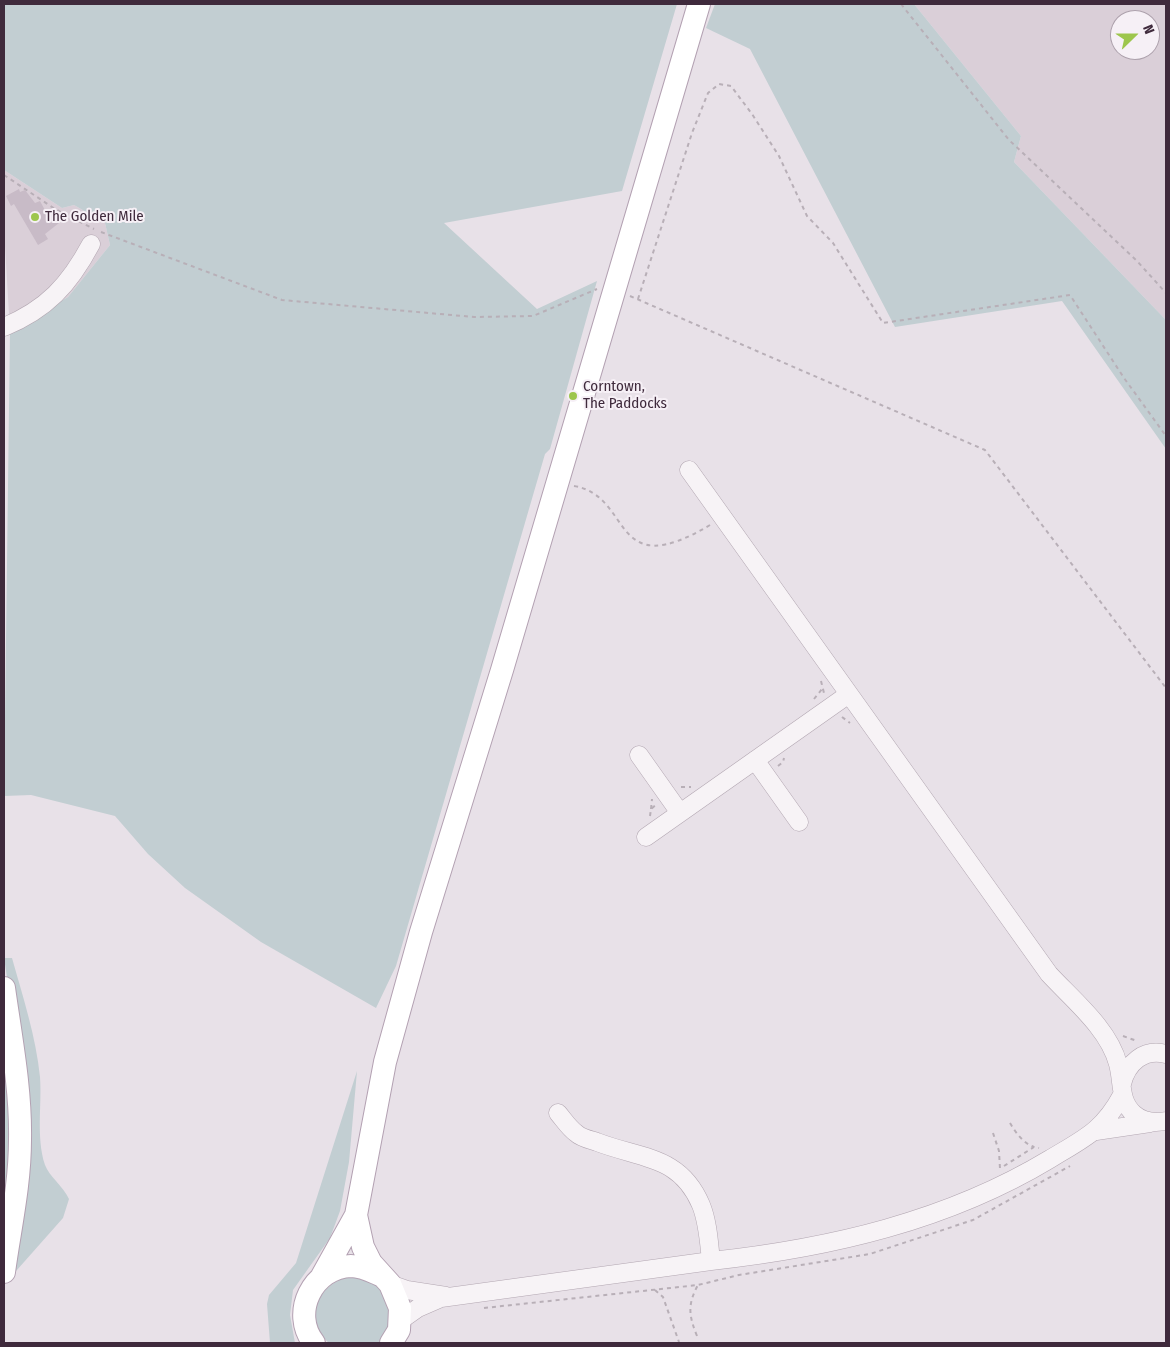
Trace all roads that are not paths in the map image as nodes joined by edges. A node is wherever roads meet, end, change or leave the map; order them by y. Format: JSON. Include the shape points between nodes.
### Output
{"nodes":[{"id":1,"x":699,"y":4,"type":"edge"},
{"id":2,"x":91,"y":244,"type":"dead end"},
{"id":3,"x":4,"y":327,"type":"edge"},
{"id":4,"x":689,"y":470,"type":"dead end"},
{"id":5,"x":849,"y":694,"type":"junction"},
{"id":6,"x":639,"y":755,"type":"dead end"},
{"id":7,"x":755,"y":760,"type":"junction"},
{"id":8,"x":680,"y":813,"type":"junction"},
{"id":9,"x":799,"y":822,"type":"dead end"},
{"id":10,"x":646,"y":837,"type":"dead end"},
{"id":11,"x":4,"y":988,"type":"edge"},
{"id":12,"x":1103,"y":1034,"type":"junction"},
{"id":13,"x":1162,"y":1053,"type":"edge"},
{"id":14,"x":1122,"y":1089,"type":"junction"},
{"id":15,"x":558,"y":1113,"type":"dead end"},
{"id":16,"x":1161,"y":1122,"type":"edge"},
{"id":17,"x":1096,"y":1131,"type":"junction"},
{"id":18,"x":356,"y":1215,"type":"junction"},
{"id":19,"x":711,"y":1261,"type":"junction"},
{"id":20,"x":4,"y":1272,"type":"edge"},
{"id":21,"x":322,"y":1276,"type":"junction"},
{"id":22,"x":385,"y":1280,"type":"junction"},
{"id":23,"x":453,"y":1297,"type":"junction"},
{"id":24,"x":395,"y":1336,"type":"edge"},
{"id":25,"x":311,"y":1342,"type":"edge"}],
"edges":[{"from":1,"to":18,"type":"main road","via":[[399,1008],[373,1120]]},
{"from":2,"to":3,"type":"street","via":[[77,269],[57,293],[28,317]]},
{"from":4,"to":5,"type":"street"},
{"from":5,"to":7,"type":"street"},
{"from":5,"to":12,"type":"street","via":[[1049,974]]},
{"from":6,"to":8,"type":"street"},
{"from":7,"to":8,"type":"street"},
{"from":7,"to":9,"type":"street"},
{"from":8,"to":10,"type":"street"},
{"from":11,"to":20,"type":"main road","via":[[17,1082],[20,1139],[16,1205]]},
{"from":12,"to":13,"type":"street","via":[[1126,1047]]},
{"from":12,"to":14,"type":"street","via":[[1118,1064]]},
{"from":13,"to":14,"type":"street","via":[[1141,1056],[1132,1063],[1125,1072]]},
{"from":14,"to":16,"type":"street","via":[[1127,1106],[1134,1115]]},
{"from":14,"to":17,"type":"street","via":[[1115,1109]]},
{"from":15,"to":19,"type":"street","via":[[577,1134],[675,1168],[691,1186],[701,1205]]},
{"from":16,"to":17,"type":"street"},
{"from":17,"to":19,"type":"street","via":[[1016,1180],[960,1206],[853,1238]]},
{"from":18,"to":21,"type":"main road"},
{"from":18,"to":22,"type":"main road","via":[[363,1247]]},
{"from":19,"to":23,"type":"street"},
{"from":21,"to":22,"type":"main road","via":[[351,1266],[366,1268]]},
{"from":21,"to":25,"type":"main road","via":[[306,1298],[304,1319]]},
{"from":22,"to":23,"type":"street","via":[[407,1290]]},
{"from":22,"to":24,"type":"main road","via":[[400,1308]]},
{"from":23,"to":24,"type":"street","via":[[441,1298],[418,1308]]}]}
